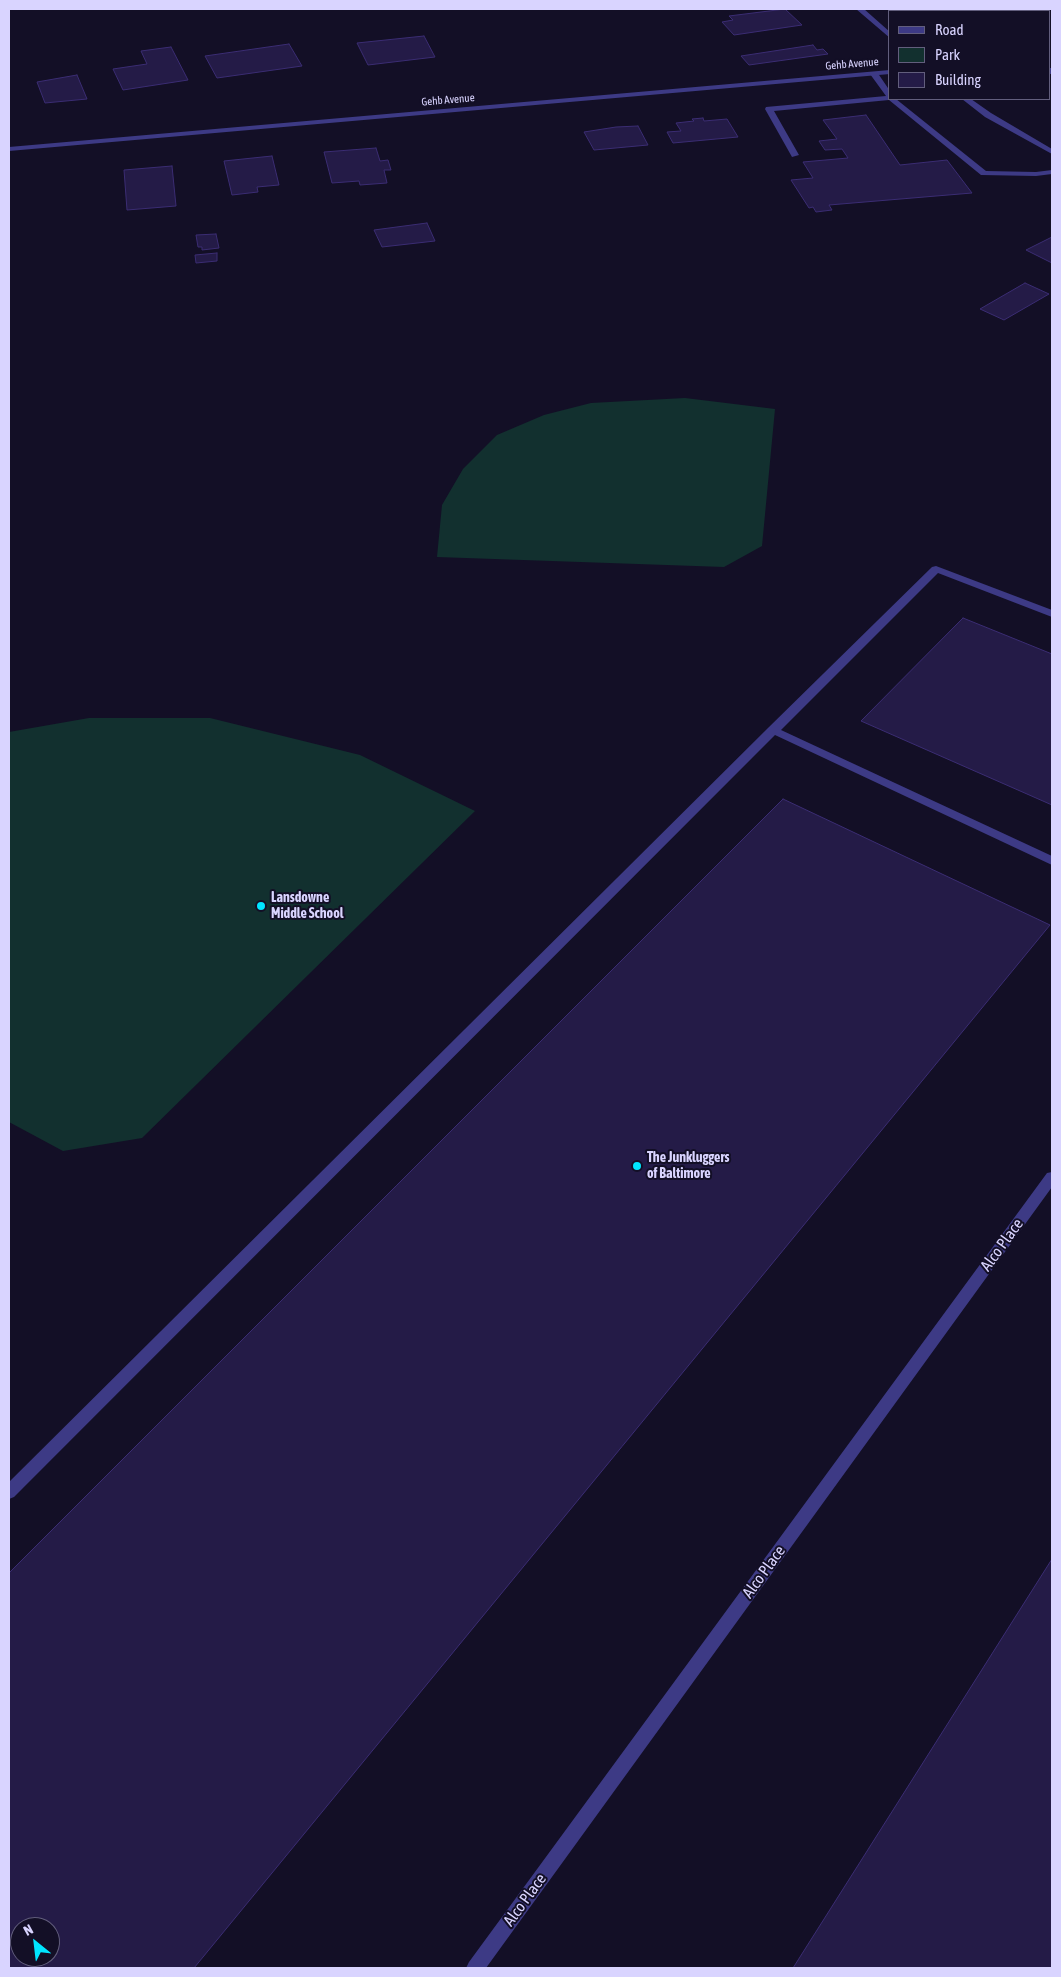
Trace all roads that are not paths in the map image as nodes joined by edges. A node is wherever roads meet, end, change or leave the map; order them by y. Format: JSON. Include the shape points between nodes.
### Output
{"nodes":[{"id":1,"x":860,"y":9,"type":"edge"},
{"id":2,"x":888,"y":34,"type":"edge"},
{"id":3,"x":888,"y":72,"type":"edge"},
{"id":4,"x":874,"y":74,"type":"junction"},
{"id":5,"x":888,"y":95,"type":"edge"},
{"id":6,"x":888,"y":98,"type":"edge"},
{"id":7,"x":893,"y":100,"type":"edge"},
{"id":8,"x":967,"y":100,"type":"edge"},
{"id":9,"x":9,"y":149,"type":"edge"},
{"id":10,"x":1052,"y":152,"type":"edge"},
{"id":11,"x":795,"y":155,"type":"dead end"},
{"id":12,"x":1052,"y":172,"type":"edge"},
{"id":13,"x":1052,"y":614,"type":"edge"},
{"id":14,"x":773,"y":730,"type":"junction"},
{"id":15,"x":1052,"y":861,"type":"edge"},
{"id":16,"x":1052,"y":1177,"type":"edge"},
{"id":17,"x":9,"y":1492,"type":"edge"},
{"id":18,"x":475,"y":1968,"type":"edge"}],
"edges":[{"from":1,"to":2,"type":"street"},
{"from":3,"to":4,"type":"street","name":"Gehb Avenue"},
{"from":4,"to":5,"type":"street"},
{"from":4,"to":9,"type":"street","name":"Gehb Avenue"},
{"from":6,"to":11,"type":"street","via":[[769,109]]},
{"from":7,"to":12,"type":"street","via":[[984,173]]},
{"from":8,"to":10,"type":"street","via":[[988,116]]},
{"from":13,"to":14,"type":"street","via":[[936,569]]},
{"from":14,"to":15,"type":"street"},
{"from":14,"to":17,"type":"street"},
{"from":16,"to":18,"type":"street","name":"Alco Place"}]}
